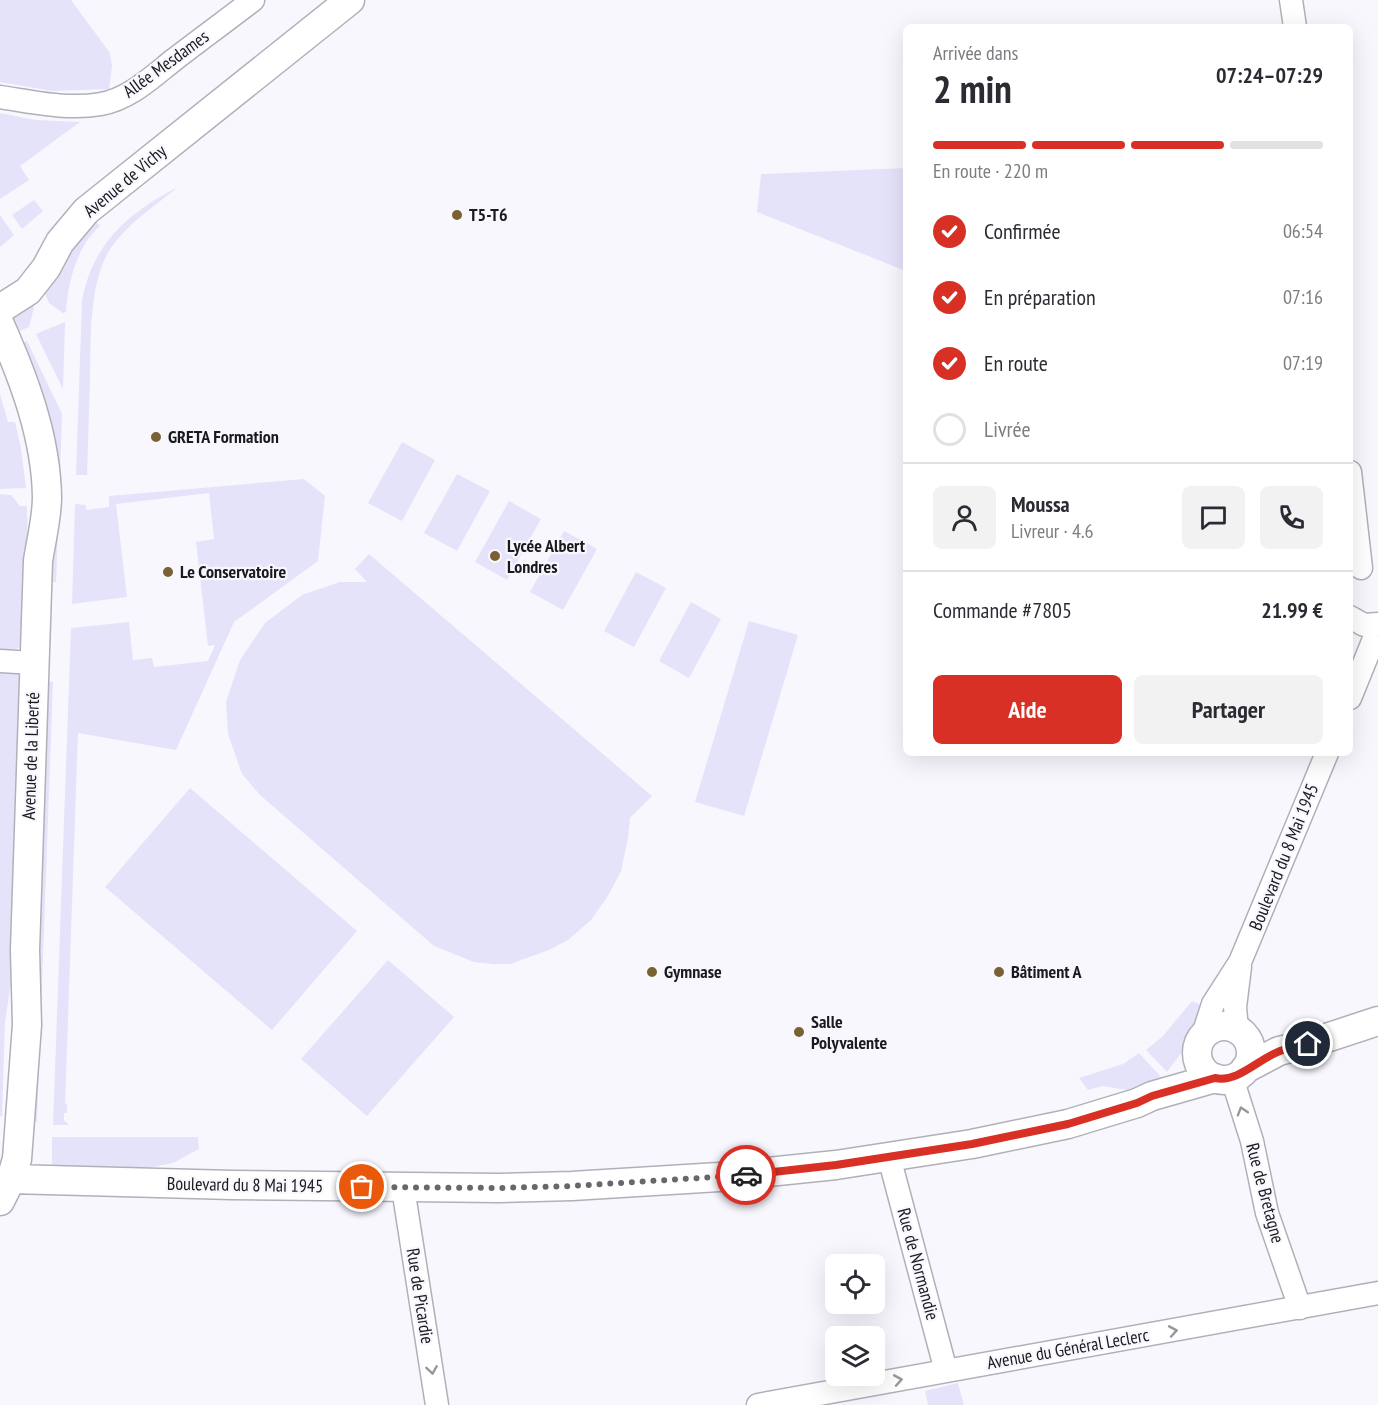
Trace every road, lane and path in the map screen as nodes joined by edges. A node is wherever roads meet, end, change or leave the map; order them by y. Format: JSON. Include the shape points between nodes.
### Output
{"nodes":[{"id":1,"x":253,"y":0,"type":"edge"},
{"id":2,"x":350,"y":0,"type":"edge"},
{"id":3,"x":1292,"y":0,"type":"edge"},
{"id":4,"x":1295,"y":24,"type":"edge"},
{"id":5,"x":0,"y":97,"type":"edge"},
{"id":6,"x":210,"y":112,"type":"junction"},
{"id":7,"x":0,"y":291,"type":"edge"},
{"id":8,"x":0,"y":309,"type":"edge"},
{"id":9,"x":0,"y":325,"type":"edge"},
{"id":10,"x":0,"y":359,"type":"edge"},
{"id":11,"x":1353,"y":495,"type":"edge"},
{"id":12,"x":38,"y":561,"type":"junction"},
{"id":13,"x":1363,"y":570,"type":"edge"},
{"id":14,"x":1353,"y":619,"type":"edge"},
{"id":15,"x":1378,"y":624,"type":"edge"},
{"id":16,"x":1378,"y":629,"type":"edge"},
{"id":17,"x":0,"y":661,"type":"edge"},
{"id":18,"x":34,"y":663,"type":"junction"},
{"id":19,"x":1353,"y":691,"type":"edge"},
{"id":20,"x":1326,"y":756,"type":"edge"},
{"id":21,"x":1240,"y":962,"type":"junction"},
{"id":22,"x":1378,"y":1021,"type":"edge"},
{"id":23,"x":1242,"y":1035,"type":"junction"},
{"id":24,"x":1200,"y":1041,"type":"junction"},
{"id":25,"x":1279,"y":1051,"type":"junction"},
{"id":26,"x":1231,"y":1075,"type":"junction"},
{"id":27,"x":1152,"y":1096,"type":"junction"},
{"id":28,"x":890,"y":1157,"type":"junction"},
{"id":29,"x":2,"y":1179,"type":"edge"},
{"id":30,"x":403,"y":1188,"type":"junction"},
{"id":31,"x":1378,"y":1293,"type":"edge"},
{"id":32,"x":1300,"y":1308,"type":"junction"},
{"id":33,"x":946,"y":1371,"type":"junction"},
{"id":34,"x":437,"y":1405,"type":"edge"},
{"id":35,"x":758,"y":1405,"type":"edge"}],
"edges":[{"from":1,"to":5,"type":"street","name":"Allée Mesdames","via":[[118,99],[81,105]]},
{"from":2,"to":6,"type":"main road","name":"Avenue de Vichy"},
{"from":3,"to":4,"type":"street"},
{"from":6,"to":7,"type":"main road","name":"Avenue de Vichy","via":[[135,153],[77,199],[21,277]]},
{"from":6,"to":8,"type":"main road","name":"Avenue de Vichy","via":[[86,211],[28,291]]},
{"from":9,"to":12,"type":"main road","name":"Avenue de la Liberté","via":[[25,384],[39,434],[47,500]]},
{"from":10,"to":12,"type":"main road","name":"Avenue de la Liberté","via":[[25,436]]},
{"from":11,"to":13,"type":"street"},
{"from":12,"to":18,"type":"main road","name":"Avenue de la Liberté"},
{"from":14,"to":15,"type":"street","via":[[1364,625]]},
{"from":16,"to":19,"type":"street"},
{"from":17,"to":18,"type":"street"},
{"from":18,"to":29,"type":"main road","name":"Avenue de la Liberté","via":[[25,950],[27,1025],[17,1159]]},
{"from":20,"to":21,"type":"street","name":"Boulevard du 8 Mai 1945"},
{"from":21,"to":23,"type":"street","name":"Boulevard du 8 Mai 1945","via":[[1235,1007]]},
{"from":21,"to":24,"type":"street","name":"Boulevard du 8 Mai 1945","via":[[1213,1004]]},
{"from":22,"to":25,"type":"main road","name":"Boulevard du 8 Mai 1945"},
{"from":23,"to":24,"type":"main road","via":[[1223,1026],[1209,1030]]},
{"from":23,"to":25,"type":"main road"},
{"from":23,"to":26,"type":"main road","via":[[1250,1054]]},
{"from":24,"to":26,"type":"main road","via":[[1198,1062],[1208,1074]]},
{"from":24,"to":27,"type":"main road","name":"Boulevard du 8 Mai 1945"},
{"from":25,"to":26,"type":"main road","name":"Boulevard du 8 Mai 1945"},
{"from":26,"to":27,"type":"main road","name":"Boulevard du 8 Mai 1945"},
{"from":32,"to":26,"type":"street","name":"Rue de Bretagne","one_way":true,"via":[[1267,1213],[1252,1141]]},
{"from":27,"to":28,"type":"main road","name":"Boulevard du 8 Mai 1945","via":[[1068,1124]]},
{"from":28,"to":30,"type":"main road","name":"Boulevard du 8 Mai 1945","via":[[708,1178],[572,1186]]},
{"from":28,"to":33,"type":"street","name":"Rue de Normandie"},
{"from":29,"to":30,"type":"main road","name":"Boulevard du 8 Mai 1945"},
{"from":30,"to":34,"type":"street","name":"Rue de Picardie","one_way":true},
{"from":31,"to":32,"type":"street","name":"Avenue du Général Leclerc"},
{"from":33,"to":32,"type":"street","name":"Avenue du Général Leclerc","one_way":true},
{"from":35,"to":33,"type":"street","name":"Avenue du Général Leclerc","one_way":true}]}
